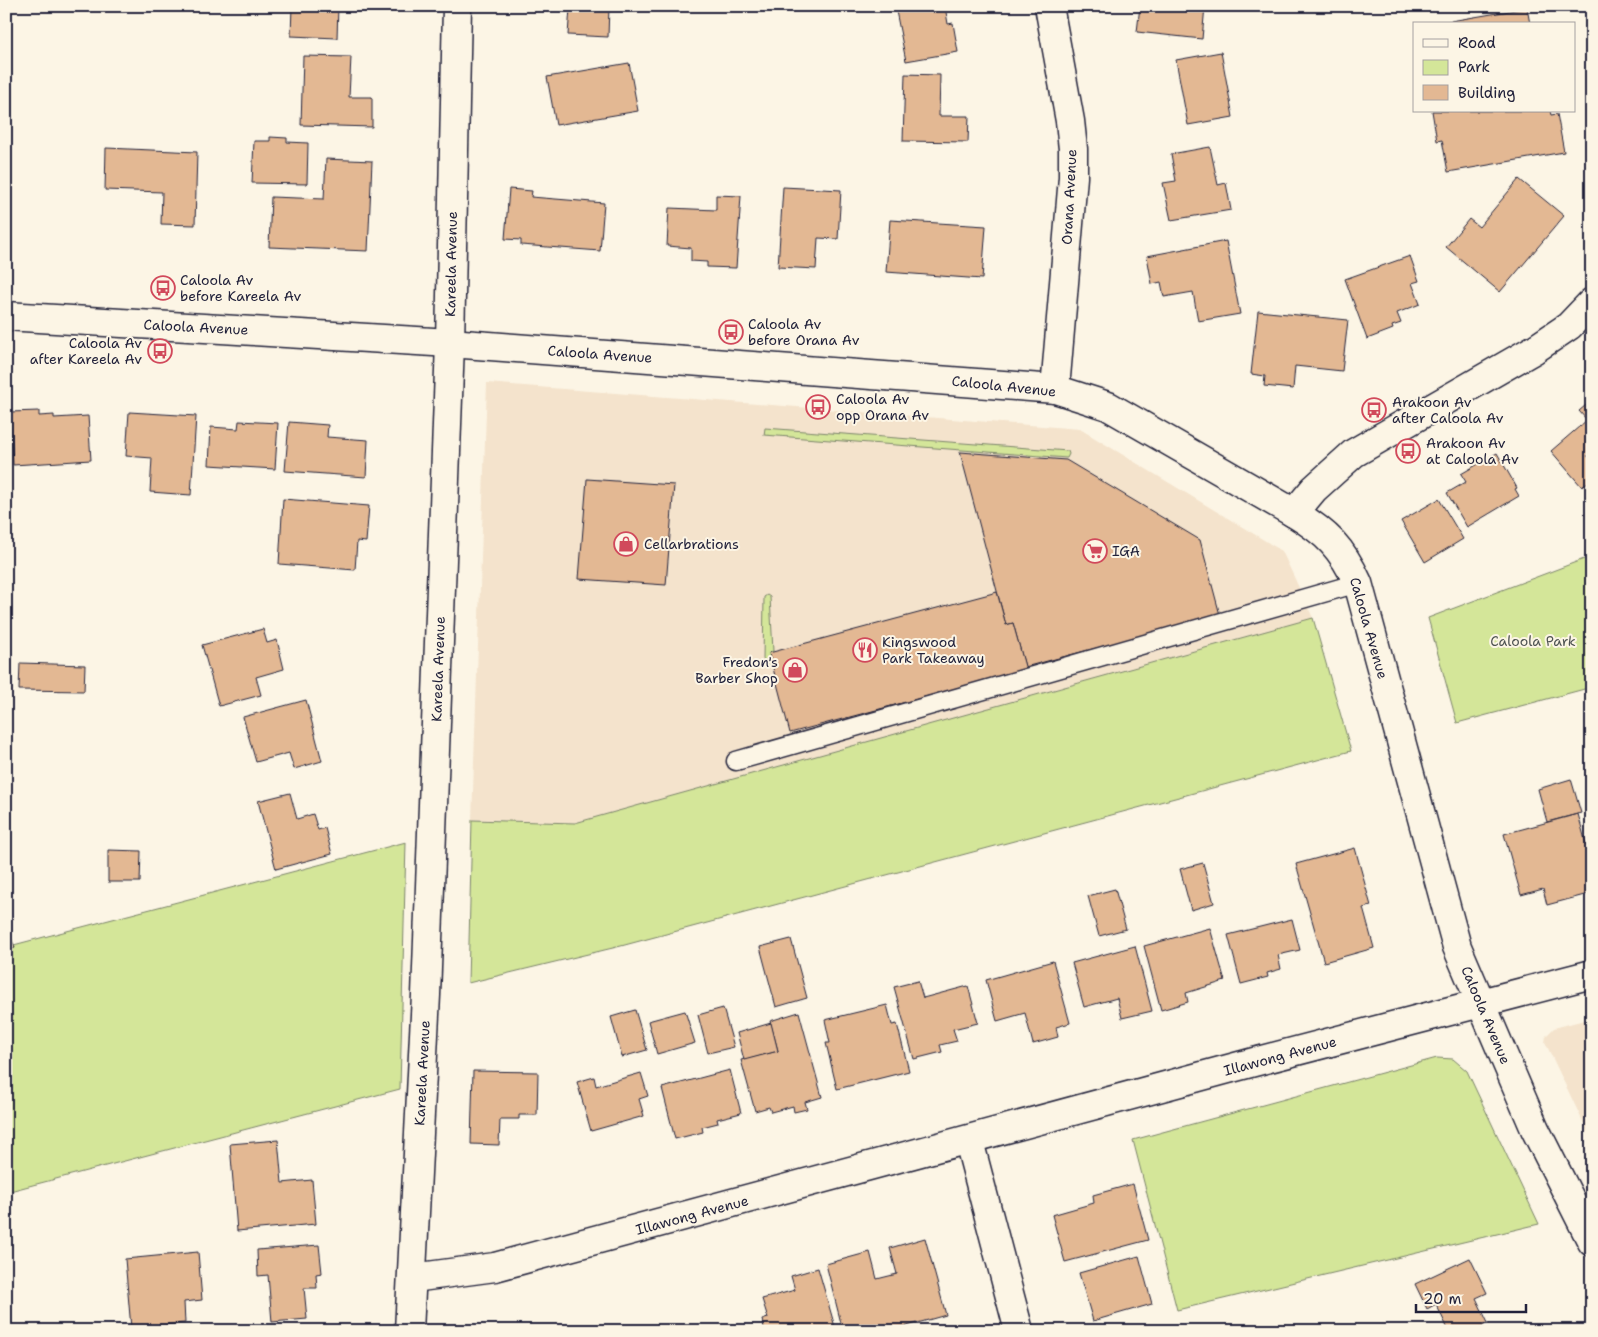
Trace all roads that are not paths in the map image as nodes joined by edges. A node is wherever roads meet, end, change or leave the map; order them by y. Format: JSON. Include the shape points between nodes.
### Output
{"nodes":[{"id":1,"x":457,"y":6,"type":"edge"},
{"id":2,"x":1049,"y":6,"type":"edge"},
{"id":3,"x":1592,"y":302,"type":"edge"},
{"id":4,"x":6,"y":316,"type":"edge"},
{"id":5,"x":450,"y":342,"type":"junction"},
{"id":6,"x":1055,"y":389,"type":"junction"},
{"id":7,"x":1294,"y":513,"type":"junction"},
{"id":8,"x":1358,"y":583,"type":"junction"},
{"id":9,"x":736,"y":761,"type":"dead end"},
{"id":10,"x":1592,"y":974,"type":"edge"},
{"id":11,"x":1480,"y":1004,"type":"junction"},
{"id":12,"x":969,"y":1141,"type":"junction"},
{"id":13,"x":1592,"y":1242,"type":"edge"},
{"id":14,"x":413,"y":1278,"type":"junction"},
{"id":15,"x":409,"y":1331,"type":"edge"},
{"id":16,"x":1020,"y":1331,"type":"edge"}],
"edges":[{"from":1,"to":5,"type":"street","name":"Kareela Avenue"},
{"from":2,"to":6,"type":"street","name":"Orana Avenue","via":[[1073,149]]},
{"from":3,"to":7,"type":"street","via":[[1569,326],[1535,349],[1354,453],[1314,489]]},
{"from":4,"to":5,"type":"street","name":"Caloola Avenue"},
{"from":5,"to":6,"type":"street","name":"Caloola Avenue"},
{"from":5,"to":14,"type":"street","name":"Kareela Avenue"},
{"from":6,"to":7,"type":"street","name":"Caloola Avenue","via":[[1108,406]]},
{"from":7,"to":8,"type":"street","name":"Caloola Avenue","via":[[1320,529],[1338,546]]},
{"from":8,"to":9,"type":"lane"},
{"from":8,"to":11,"type":"street","name":"Caloola Avenue","via":[[1457,947]]},
{"from":10,"to":11,"type":"street","name":"Illawong Avenue"},
{"from":11,"to":12,"type":"street","name":"Illawong Avenue","via":[[1254,1062]]},
{"from":11,"to":13,"type":"street","name":"Caloola Avenue","via":[[1536,1129]]},
{"from":12,"to":14,"type":"street","name":"Illawong Avenue","via":[[495,1268]]},
{"from":12,"to":16,"type":"street"},
{"from":14,"to":15,"type":"street","name":"Kareela Avenue"}]}
